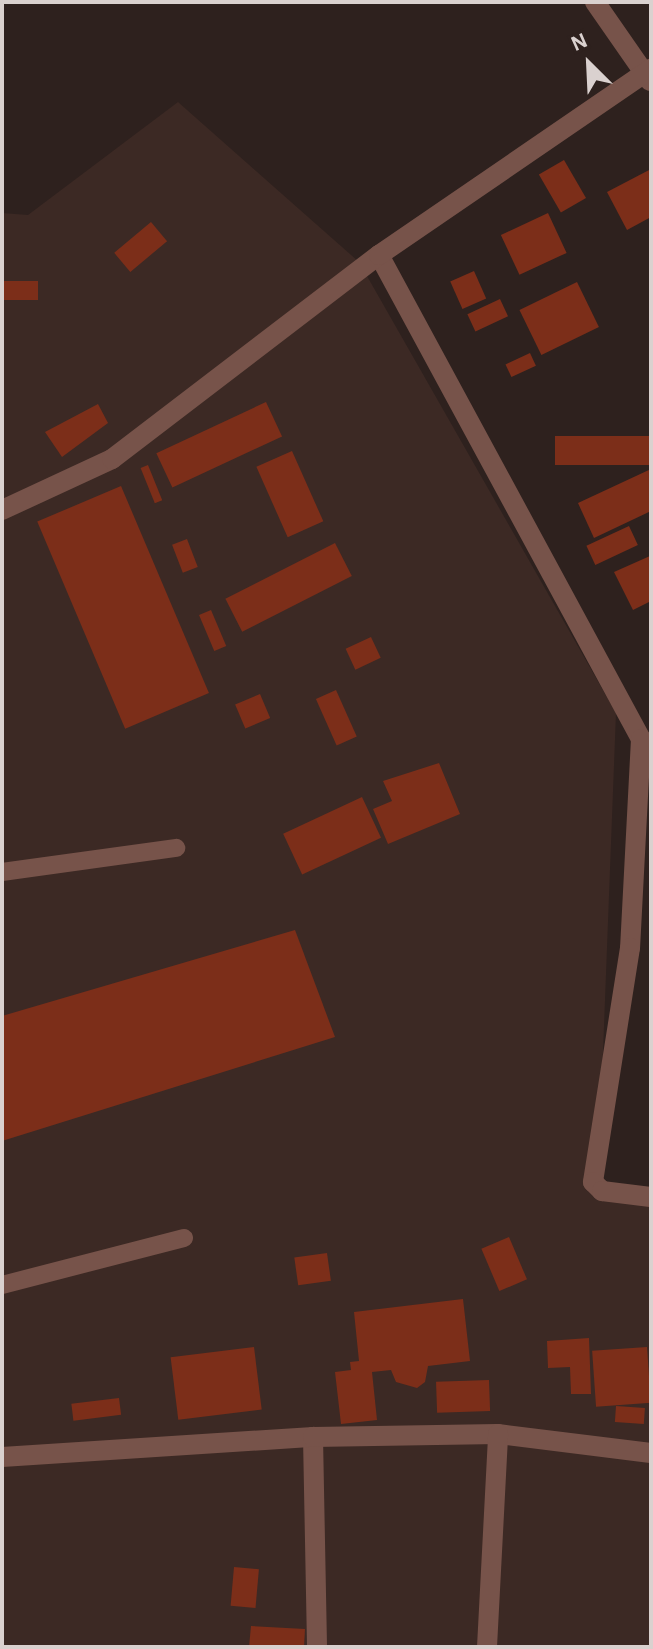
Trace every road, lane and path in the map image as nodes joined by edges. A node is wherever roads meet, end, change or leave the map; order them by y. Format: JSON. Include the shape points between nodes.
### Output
{"nodes":[{"id":1,"x":595,"y":2,"type":"edge"},
{"id":2,"x":649,"y":74,"type":"edge"},
{"id":3,"x":379,"y":255,"type":"junction"},
{"id":4,"x":2,"y":510,"type":"edge"},
{"id":5,"x":646,"y":740,"type":"edge"},
{"id":6,"x":176,"y":848,"type":"dead end"},
{"id":7,"x":2,"y":872,"type":"edge"},
{"id":8,"x":641,"y":950,"type":"edge"},
{"id":9,"x":651,"y":1197,"type":"edge"},
{"id":10,"x":184,"y":1238,"type":"dead end"},
{"id":11,"x":2,"y":1285,"type":"edge"},
{"id":12,"x":498,"y":1434,"type":"junction"},
{"id":13,"x":313,"y":1437,"type":"junction"},
{"id":14,"x":651,"y":1453,"type":"edge"},
{"id":15,"x":2,"y":1457,"type":"edge"},
{"id":16,"x":317,"y":1647,"type":"edge"},
{"id":17,"x":487,"y":1647,"type":"edge"}],
"edges":[{"from":1,"to":2,"type":"street"},
{"from":2,"to":3,"type":"street"},
{"from":3,"to":4,"type":"street","via":[[112,459]]},
{"from":3,"to":5,"type":"street"},
{"from":5,"to":8,"type":"street"},
{"from":6,"to":7,"type":"lane"},
{"from":8,"to":9,"type":"street","via":[[593,1182],[602,1191]]},
{"from":10,"to":11,"type":"lane"},
{"from":12,"to":13,"type":"street"},
{"from":12,"to":14,"type":"street"},
{"from":12,"to":17,"type":"street"},
{"from":13,"to":15,"type":"street"},
{"from":13,"to":16,"type":"street"}]}
